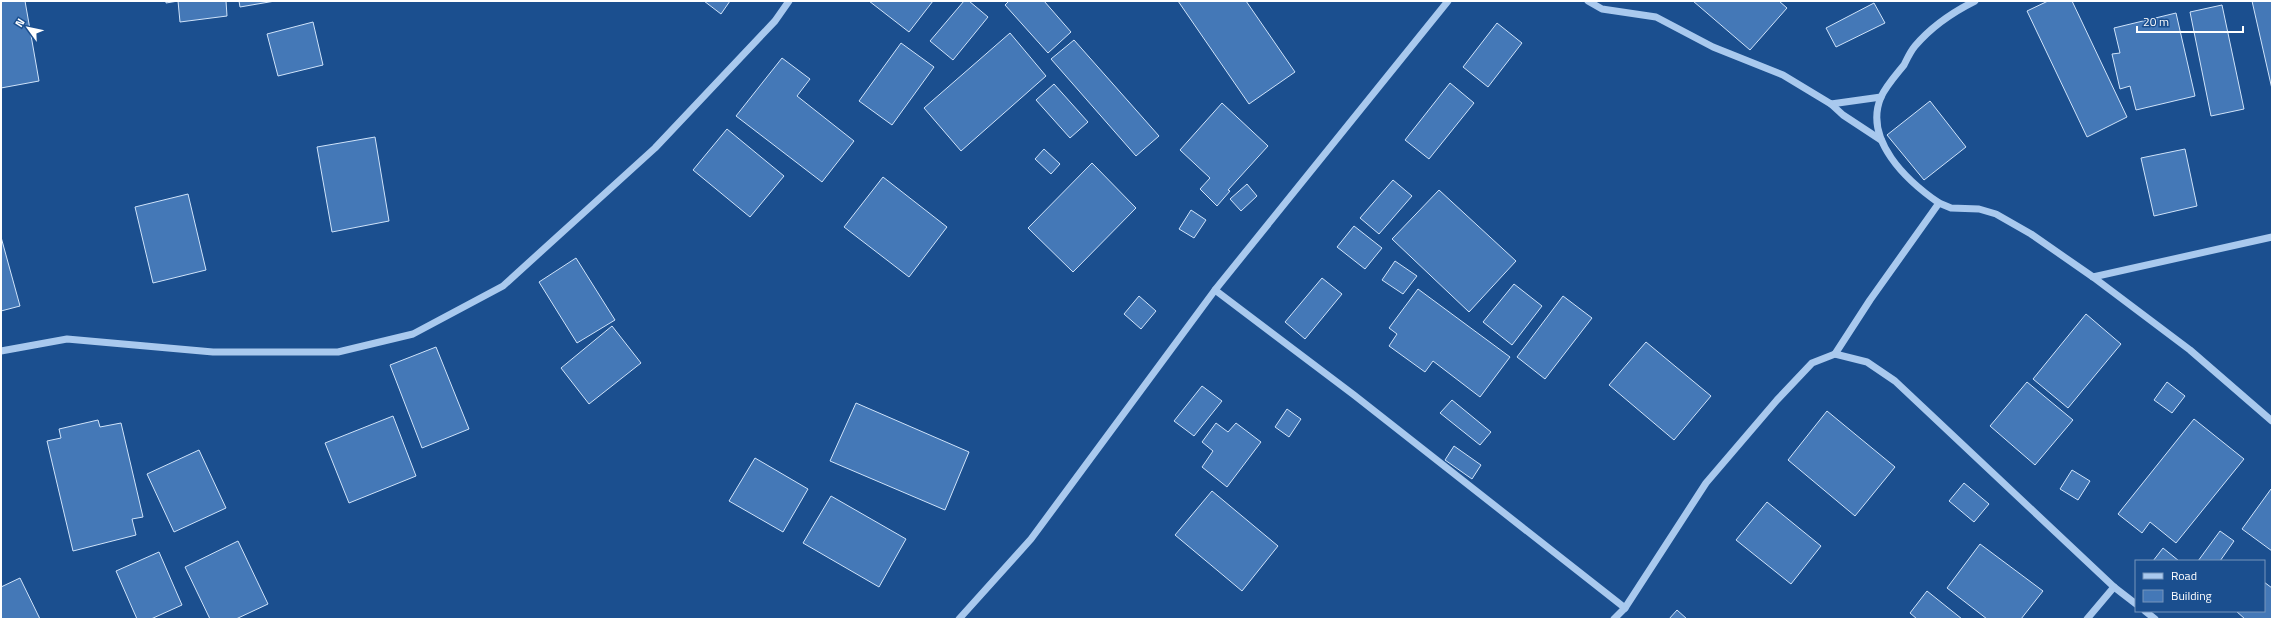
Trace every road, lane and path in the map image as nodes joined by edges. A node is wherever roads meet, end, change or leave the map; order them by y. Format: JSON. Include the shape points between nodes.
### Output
{"nodes":[{"id":1,"x":789,"y":1,"type":"edge"},
{"id":2,"x":1448,"y":1,"type":"edge"},
{"id":3,"x":1588,"y":1,"type":"edge"},
{"id":4,"x":1975,"y":1,"type":"edge"},
{"id":5,"x":1881,"y":97,"type":"junction"},
{"id":6,"x":1831,"y":104,"type":"junction"},
{"id":7,"x":1881,"y":140,"type":"junction"},
{"id":8,"x":1939,"y":203,"type":"junction"},
{"id":9,"x":2272,"y":237,"type":"edge"},
{"id":10,"x":2093,"y":277,"type":"junction"},
{"id":11,"x":1215,"y":290,"type":"junction"},
{"id":12,"x":1,"y":351,"type":"edge"},
{"id":13,"x":1835,"y":354,"type":"junction"},
{"id":14,"x":2272,"y":421,"type":"edge"},
{"id":15,"x":2114,"y":586,"type":"junction"},
{"id":16,"x":2135,"y":603,"type":"edge"},
{"id":17,"x":1625,"y":608,"type":"junction"},
{"id":18,"x":2146,"y":612,"type":"edge"},
{"id":19,"x":959,"y":619,"type":"edge"},
{"id":20,"x":1614,"y":619,"type":"edge"},
{"id":21,"x":2087,"y":619,"type":"edge"},
{"id":22,"x":2155,"y":619,"type":"edge"}],
"edges":[{"from":1,"to":12,"type":"street","via":[[774,21],[655,148],[503,286],[413,334],[338,352],[213,352],[67,339]]},
{"from":2,"to":11,"type":"street"},
{"from":3,"to":6,"type":"street","via":[[1602,9],[1656,17],[1713,47],[1783,75]]},
{"from":4,"to":5,"type":"street","via":[[1944,18],[1915,46]]},
{"from":5,"to":6,"type":"street"},
{"from":5,"to":7,"type":"street","via":[[1876,116]]},
{"from":6,"to":7,"type":"street"},
{"from":7,"to":8,"type":"street","via":[[1898,168],[1917,188]]},
{"from":8,"to":10,"type":"street","via":[[1951,208],[1979,208],[1996,214],[2031,234]]},
{"from":8,"to":13,"type":"street"},
{"from":9,"to":10,"type":"street"},
{"from":10,"to":14,"type":"street","via":[[2190,350]]},
{"from":11,"to":17,"type":"street","via":[[1354,395]]},
{"from":11,"to":19,"type":"street","via":[[1031,539]]},
{"from":13,"to":15,"type":"street","via":[[1867,362],[1895,381]]},
{"from":13,"to":17,"type":"street","via":[[1812,363],[1706,483]]},
{"from":15,"to":16,"type":"street"},
{"from":15,"to":21,"type":"street"},
{"from":17,"to":20,"type":"street"},
{"from":18,"to":22,"type":"street"}]}
